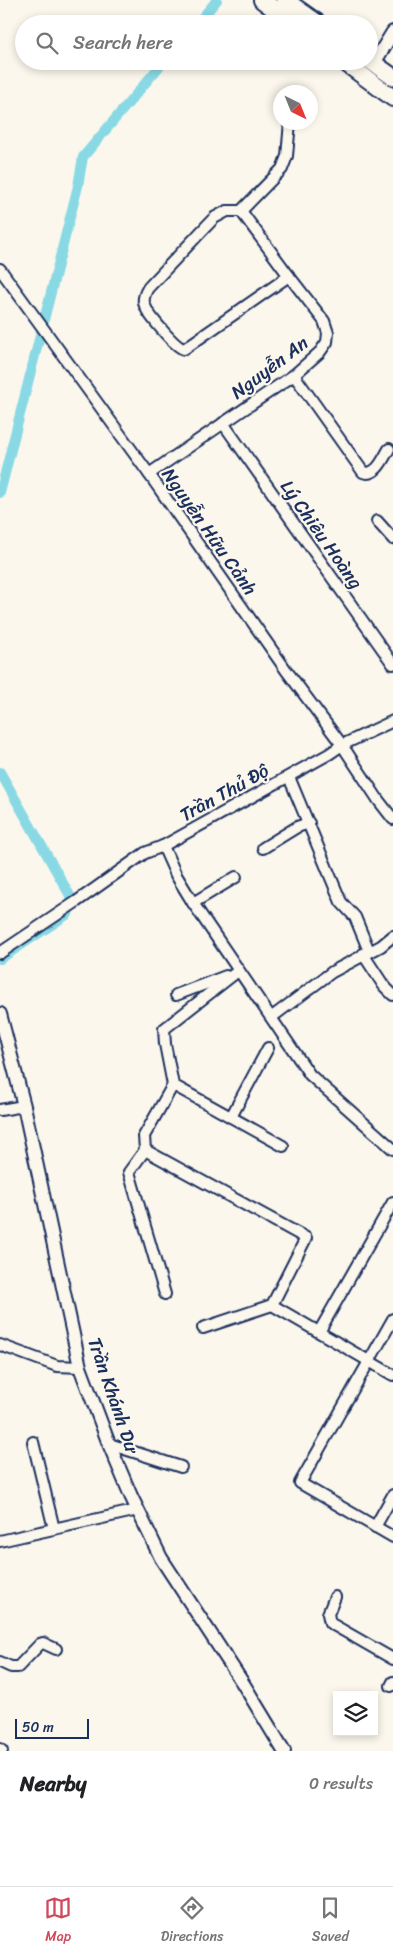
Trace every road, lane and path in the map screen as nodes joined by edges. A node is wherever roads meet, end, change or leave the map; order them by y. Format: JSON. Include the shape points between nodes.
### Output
{"nodes":[{"id":1,"x":262,"y":0,"type":"edge"},
{"id":2,"x":285,"y":0,"type":"edge"},
{"id":3,"x":282,"y":15,"type":"edge"},
{"id":4,"x":306,"y":15,"type":"edge"},
{"id":5,"x":393,"y":32,"type":"edge"},
{"id":6,"x":378,"y":53,"type":"edge"},
{"id":7,"x":378,"y":66,"type":"edge"},
{"id":8,"x":355,"y":70,"type":"edge"},
{"id":9,"x":393,"y":77,"type":"edge"},
{"id":10,"x":393,"y":98,"type":"edge"},
{"id":11,"x":289,"y":130,"type":"edge"},
{"id":12,"x":241,"y":211,"type":"junction"},
{"id":13,"x":0,"y":269,"type":"edge"},
{"id":14,"x":288,"y":276,"type":"junction"},
{"id":15,"x":294,"y":375,"type":"junction"},
{"id":16,"x":222,"y":423,"type":"junction"},
{"id":17,"x":389,"y":449,"type":"dead end"},
{"id":18,"x":149,"y":474,"type":"junction"},
{"id":19,"x":377,"y":522,"type":"dead end"},
{"id":20,"x":393,"y":539,"type":"edge"},
{"id":21,"x":393,"y":664,"type":"edge"},
{"id":22,"x":393,"y":721,"type":"edge"},
{"id":23,"x":342,"y":745,"type":"junction"},
{"id":24,"x":289,"y":777,"type":"junction"},
{"id":25,"x":393,"y":820,"type":"edge"},
{"id":26,"x":308,"y":823,"type":"junction"},
{"id":27,"x":163,"y":846,"type":"junction"},
{"id":28,"x":263,"y":848,"type":"dead end"},
{"id":29,"x":236,"y":877,"type":"dead end"},
{"id":30,"x":193,"y":903,"type":"junction"},
{"id":31,"x":393,"y":936,"type":"edge"},
{"id":32,"x":0,"y":953,"type":"edge"},
{"id":33,"x":366,"y":953,"type":"junction"},
{"id":34,"x":238,"y":970,"type":"junction"},
{"id":35,"x":176,"y":995,"type":"dead end"},
{"id":36,"x":393,"y":995,"type":"edge"},
{"id":37,"x":0,"y":1014,"type":"edge"},
{"id":38,"x":272,"y":1017,"type":"junction"},
{"id":39,"x":268,"y":1048,"type":"dead end"},
{"id":40,"x":173,"y":1085,"type":"junction"},
{"id":41,"x":24,"y":1106,"type":"junction"},
{"id":42,"x":0,"y":1110,"type":"edge"},
{"id":43,"x":231,"y":1117,"type":"junction"},
{"id":44,"x":283,"y":1146,"type":"dead end"},
{"id":45,"x":393,"y":1148,"type":"edge"},
{"id":46,"x":145,"y":1150,"type":"junction"},
{"id":47,"x":393,"y":1202,"type":"edge"},
{"id":48,"x":165,"y":1294,"type":"dead end"},
{"id":49,"x":272,"y":1305,"type":"junction"},
{"id":50,"x":393,"y":1319,"type":"edge"},
{"id":51,"x":202,"y":1328,"type":"dead end"},
{"id":52,"x":319,"y":1332,"type":"junction"},
{"id":53,"x":0,"y":1345,"type":"edge"},
{"id":54,"x":369,"y":1361,"type":"junction"},
{"id":55,"x":80,"y":1367,"type":"junction"},
{"id":56,"x":393,"y":1375,"type":"edge"},
{"id":57,"x":33,"y":1442,"type":"dead end"},
{"id":58,"x":109,"y":1444,"type":"junction"},
{"id":59,"x":181,"y":1467,"type":"dead end"},
{"id":60,"x":393,"y":1495,"type":"edge"},
{"id":61,"x":138,"y":1510,"type":"junction"},
{"id":62,"x":375,"y":1527,"type":"junction"},
{"id":63,"x":54,"y":1529,"type":"junction"},
{"id":64,"x":393,"y":1537,"type":"edge"},
{"id":65,"x":0,"y":1541,"type":"edge"},
{"id":66,"x":335,"y":1597,"type":"dead end"},
{"id":67,"x":56,"y":1649,"type":"dead end"},
{"id":68,"x":393,"y":1659,"type":"edge"},
{"id":69,"x":0,"y":1662,"type":"edge"},
{"id":70,"x":284,"y":1751,"type":"edge"}],
"edges":[{"from":1,"to":3,"type":"highway"},
{"from":2,"to":4,"type":"highway"},
{"from":5,"to":6,"type":"street"},
{"from":7,"to":9,"type":"highway"},
{"from":8,"to":10,"type":"highway"},
{"from":11,"to":12,"type":"street","via":[[287,156],[282,169]]},
{"from":12,"to":14,"type":"street","name":"Nguyễn An"},
{"from":12,"to":14,"type":"street","via":[[227,211],[214,218],[148,288],[144,300],[150,314],[177,346],[184,349]]},
{"from":13,"to":18,"type":"street","name":"Nguyễn Hữu Cảnh"},
{"from":14,"to":15,"type":"street","name":"Nguyễn An","via":[[324,321],[328,332],[326,345]]},
{"from":15,"to":16,"type":"street","name":"Nguyễn An"},
{"from":15,"to":17,"type":"street","via":[[363,472],[374,471]]},
{"from":16,"to":18,"type":"street","name":"Nguyễn An"},
{"from":16,"to":21,"type":"street","name":"Lý Chiêu Hoàng"},
{"from":18,"to":23,"type":"street","name":"Nguyễn Hữu Cảnh"},
{"from":19,"to":20,"type":"street"},
{"from":22,"to":23,"type":"street","name":"Trần Thủ Độ"},
{"from":23,"to":24,"type":"street","name":"Trần Thủ Độ"},
{"from":23,"to":25,"type":"street","name":"Nguyễn Hữu Cảnh"},
{"from":24,"to":26,"type":"street"},
{"from":24,"to":27,"type":"street","name":"Trần Thủ Độ"},
{"from":26,"to":28,"type":"street"},
{"from":26,"to":33,"type":"street","via":[[341,902],[355,917]]},
{"from":27,"to":30,"type":"street"},
{"from":27,"to":32,"type":"street","name":"Trần Thủ Độ","via":[[145,853]]},
{"from":29,"to":30,"type":"street"},
{"from":30,"to":34,"type":"street"},
{"from":31,"to":33,"type":"street"},
{"from":33,"to":36,"type":"street","via":[[384,986]]},
{"from":33,"to":38,"type":"street","via":[[332,972]]},
{"from":34,"to":35,"type":"street"},
{"from":34,"to":38,"type":"street"},
{"from":34,"to":40,"type":"street","via":[[164,1028]]},
{"from":37,"to":41,"type":"street","name":"Trần Khánh Dư"},
{"from":38,"to":45,"type":"street","via":[[310,1075]]},
{"from":39,"to":43,"type":"street"},
{"from":40,"to":43,"type":"street"},
{"from":40,"to":46,"type":"street","via":[[144,1136]]},
{"from":41,"to":42,"type":"street"},
{"from":41,"to":55,"type":"street","name":"Trần Khánh Dư"},
{"from":43,"to":44,"type":"street"},
{"from":46,"to":48,"type":"street","via":[[129,1172]]},
{"from":46,"to":49,"type":"street","via":[[306,1238]]},
{"from":47,"to":52,"type":"street"},
{"from":49,"to":51,"type":"street"},
{"from":49,"to":52,"type":"street"},
{"from":50,"to":54,"type":"street"},
{"from":52,"to":54,"type":"street"},
{"from":53,"to":55,"type":"street","via":[[58,1366]]},
{"from":54,"to":56,"type":"street"},
{"from":54,"to":62,"type":"street","via":[[300,1483]]},
{"from":55,"to":58,"type":"street","name":"Trần Khánh Dư"},
{"from":57,"to":63,"type":"street"},
{"from":58,"to":59,"type":"street"},
{"from":58,"to":61,"type":"street","name":"Trần Khánh Dư"},
{"from":60,"to":62,"type":"street"},
{"from":61,"to":63,"type":"street"},
{"from":61,"to":70,"type":"street","name":"Trần Khánh Dư","via":[[161,1558]]},
{"from":62,"to":64,"type":"street"},
{"from":63,"to":65,"type":"street"},
{"from":66,"to":68,"type":"street","via":[[328,1614],[330,1623]]},
{"from":67,"to":69,"type":"street","via":[[40,1644],[18,1667]]}]}
